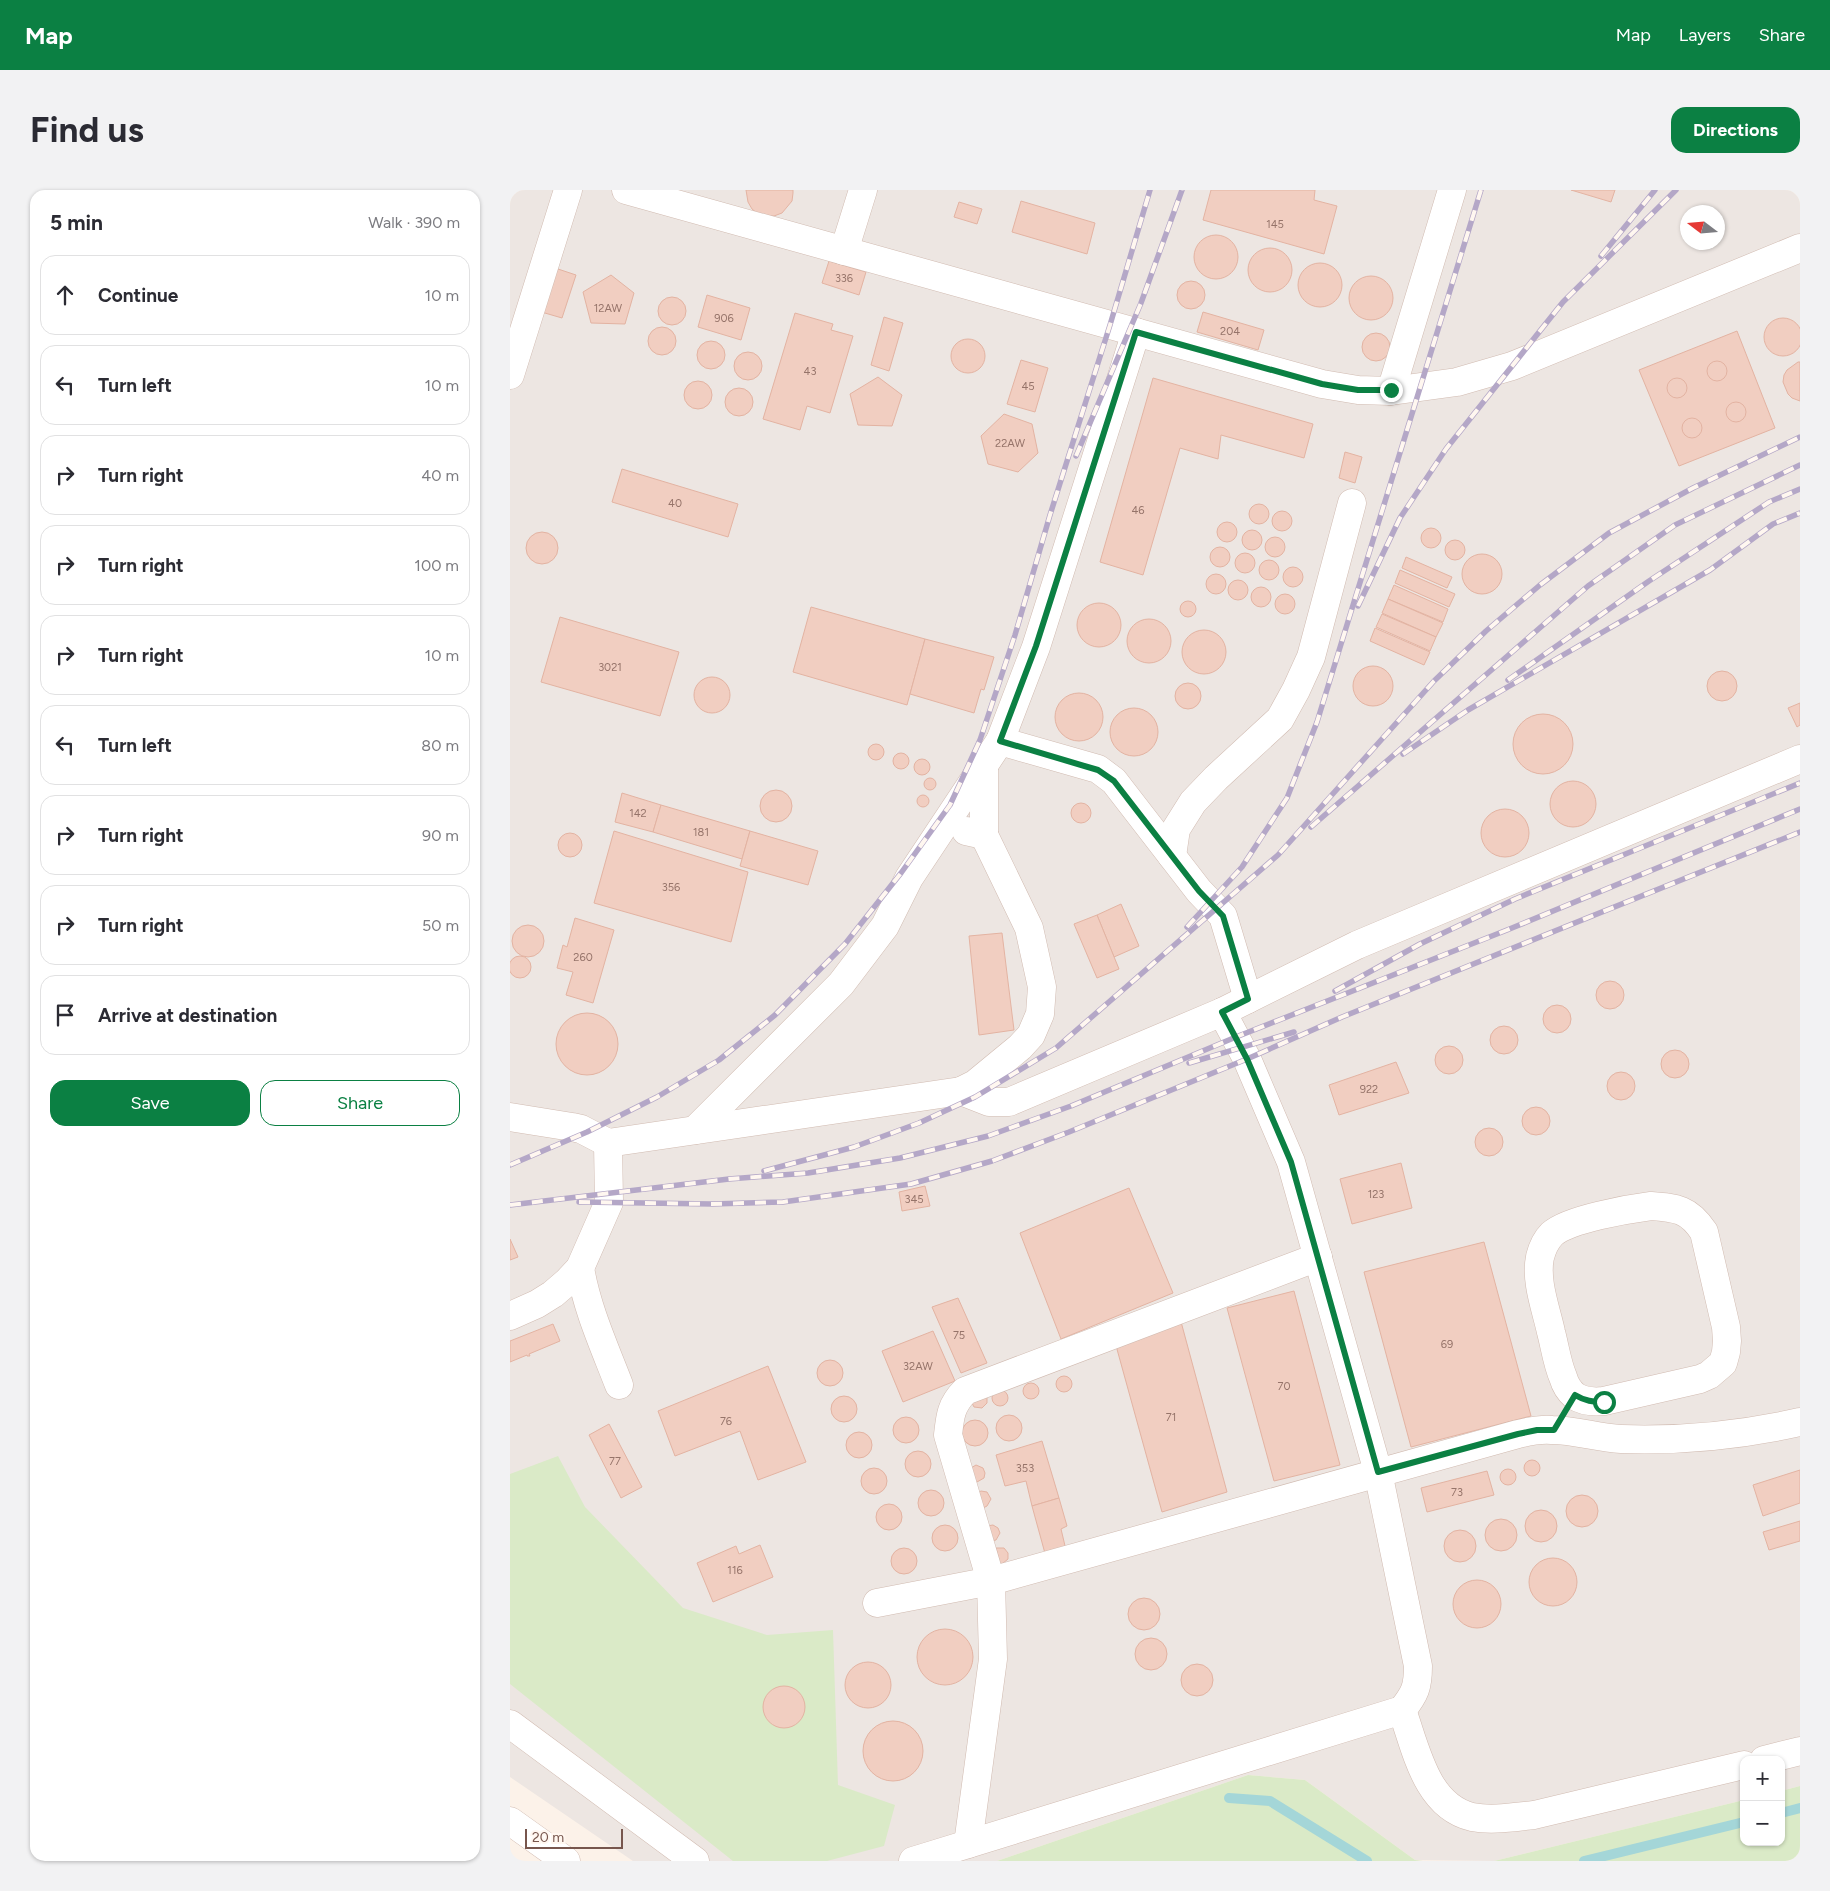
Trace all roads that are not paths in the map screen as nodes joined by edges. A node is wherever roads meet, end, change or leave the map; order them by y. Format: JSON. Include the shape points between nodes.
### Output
{"nodes":[{"id":1,"x":568,"y":190,"type":"edge"},
{"id":2,"x":626,"y":190,"type":"edge"},
{"id":3,"x":863,"y":190,"type":"edge"},
{"id":4,"x":1452,"y":190,"type":"edge"},
{"id":5,"x":1800,"y":248,"type":"edge"},
{"id":6,"x":844,"y":251,"type":"junction"},
{"id":7,"x":1136,"y":332,"type":"junction"},
{"id":8,"x":510,"y":375,"type":"edge"},
{"id":9,"x":1391,"y":390,"type":"junction"},
{"id":10,"x":1352,"y":503,"type":"dead end"},
{"id":11,"x":1000,"y":741,"type":"junction"},
{"id":12,"x":1800,"y":760,"type":"edge"},
{"id":13,"x":984,"y":764,"type":"junction"},
{"id":14,"x":945,"y":825,"type":"junction"},
{"id":15,"x":984,"y":835,"type":"junction"},
{"id":16,"x":1172,"y":856,"type":"junction"},
{"id":17,"x":1248,"y":999,"type":"junction"},
{"id":18,"x":1222,"y":1012,"type":"junction"},
{"id":19,"x":961,"y":1091,"type":"junction"},
{"id":20,"x":510,"y":1117,"type":"edge"},
{"id":21,"x":695,"y":1130,"type":"junction"},
{"id":22,"x":608,"y":1143,"type":"junction"},
{"id":23,"x":1318,"y":1257,"type":"junction"},
{"id":24,"x":580,"y":1268,"type":"junction"},
{"id":25,"x":510,"y":1316,"type":"edge"},
{"id":26,"x":619,"y":1385,"type":"dead end"},
{"id":27,"x":1575,"y":1395,"type":"junction"},
{"id":28,"x":1800,"y":1422,"type":"edge"},
{"id":29,"x":1554,"y":1430,"type":"junction"},
{"id":30,"x":1378,"y":1472,"type":"junction"},
{"id":31,"x":991,"y":1581,"type":"junction"},
{"id":32,"x":877,"y":1603,"type":"dead end"},
{"id":33,"x":1402,"y":1710,"type":"junction"},
{"id":34,"x":510,"y":1724,"type":"edge"},
{"id":35,"x":1800,"y":1751,"type":"edge"},
{"id":36,"x":1780,"y":1756,"type":"edge"},
{"id":37,"x":1740,"y":1765,"type":"edge"},
{"id":38,"x":510,"y":1821,"type":"edge"},
{"id":39,"x":968,"y":1844,"type":"junction"},
{"id":40,"x":566,"y":1861,"type":"edge"},
{"id":41,"x":695,"y":1861,"type":"edge"},
{"id":42,"x":913,"y":1861,"type":"edge"}],
"edges":[{"from":1,"to":8,"type":"street"},
{"from":2,"to":6,"type":"street"},
{"from":3,"to":6,"type":"street"},
{"from":4,"to":9,"type":"street"},
{"from":5,"to":9,"type":"street","via":[[1512,366],[1457,382]]},
{"from":6,"to":7,"type":"street"},
{"from":7,"to":9,"type":"street","via":[[1322,384],[1358,390]]},
{"from":7,"to":11,"type":"street","via":[[1036,646]]},
{"from":10,"to":16,"type":"street","via":[[1312,657],[1296,690],[1280,718],[1194,802],[1176,829]]},
{"from":11,"to":13,"type":"street"},
{"from":11,"to":16,"type":"street","via":[[1098,770],[1114,781]]},
{"from":12,"to":17,"type":"street","via":[[1357,945]]},
{"from":13,"to":14,"type":"street"},
{"from":13,"to":15,"type":"street"},
{"from":14,"to":15,"type":"street"},
{"from":14,"to":21,"type":"street","via":[[908,878],[885,926],[841,984]]},
{"from":15,"to":19,"type":"street","via":[[1029,928],[1042,987],[1040,1014],[1020,1047],[975,1084]]},
{"from":16,"to":17,"type":"street","via":[[1223,916]]},
{"from":17,"to":18,"type":"street"},
{"from":18,"to":19,"type":"street","via":[[1009,1102],[989,1102]]},
{"from":18,"to":23,"type":"street","via":[[1247,1059],[1291,1162]]},
{"from":19,"to":21,"type":"street"},
{"from":20,"to":22,"type":"street","via":[[572,1127]]},
{"from":21,"to":22,"type":"street"},
{"from":22,"to":24,"type":"street","via":[[609,1202]]},
{"from":23,"to":30,"type":"street"},
{"from":23,"to":31,"type":"street","via":[[965,1391],[956,1400],[948,1435]]},
{"from":24,"to":25,"type":"street","via":[[553,1294]]},
{"from":24,"to":26,"type":"street","via":[[596,1326]]},
{"from":27,"to":27,"type":"street","via":[[1582,1400],[1604,1402],[1700,1379],[1723,1363],[1726,1327],[1704,1232],[1689,1214],[1666,1207],[1639,1208],[1575,1223],[1562,1228],[1544,1244],[1540,1258],[1541,1288],[1559,1366]]},
{"from":27,"to":29,"type":"street"},
{"from":28,"to":29,"type":"street","via":[[1742,1432],[1668,1439],[1619,1439]]},
{"from":29,"to":30,"type":"street","via":[[1518,1434]]},
{"from":30,"to":31,"type":"street"},
{"from":30,"to":33,"type":"street","via":[[1418,1666],[1414,1695]]},
{"from":31,"to":32,"type":"street"},
{"from":31,"to":39,"type":"street","via":[[993,1659]]},
{"from":33,"to":37,"type":"street","via":[[1422,1768],[1435,1793],[1452,1809],[1472,1817],[1499,1819],[1534,1815]]},
{"from":33,"to":39,"type":"street"},
{"from":34,"to":41,"type":"street"},
{"from":35,"to":36,"type":"street"},
{"from":38,"to":40,"type":"street"},
{"from":39,"to":42,"type":"street"}]}
